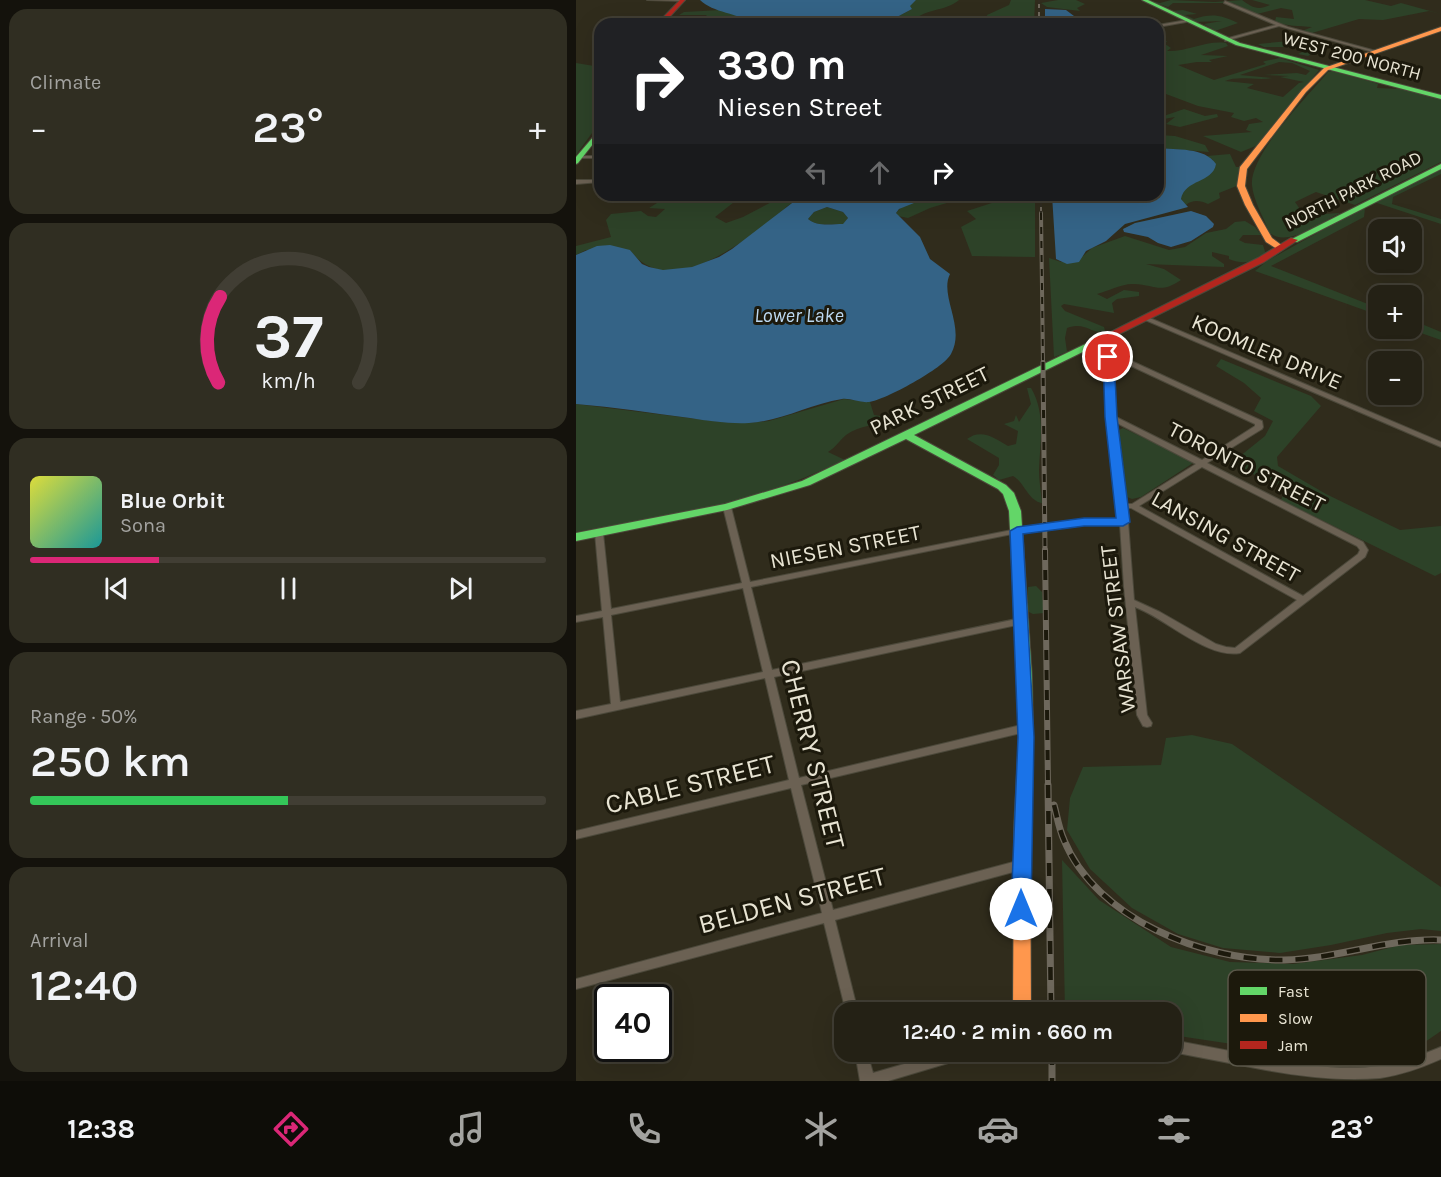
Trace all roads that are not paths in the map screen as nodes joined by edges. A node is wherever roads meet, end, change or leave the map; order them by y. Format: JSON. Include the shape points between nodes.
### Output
{"nodes":[{"id":1,"x":649,"y":0,"type":"edge"},
{"id":2,"x":683,"y":0,"type":"edge"},
{"id":3,"x":1144,"y":0,"type":"edge"},
{"id":4,"x":1225,"y":2,"type":"dead end"},
{"id":5,"x":666,"y":18,"type":"edge"},
{"id":6,"x":1186,"y":21,"type":"junction"},
{"id":7,"x":1164,"y":25,"type":"edge"},
{"id":8,"x":1278,"y":25,"type":"junction"},
{"id":9,"x":1441,"y":29,"type":"edge"},
{"id":10,"x":1226,"y":40,"type":"junction"},
{"id":11,"x":1374,"y":51,"type":"junction"},
{"id":12,"x":1326,"y":69,"type":"junction"},
{"id":13,"x":1441,"y":97,"type":"edge"},
{"id":14,"x":594,"y":139,"type":"edge"},
{"id":15,"x":594,"y":157,"type":"edge"},
{"id":16,"x":578,"y":160,"type":"edge"},
{"id":17,"x":1441,"y":166,"type":"edge"},
{"id":18,"x":594,"y":181,"type":"edge"},
{"id":19,"x":576,"y":182,"type":"edge"},
{"id":20,"x":1280,"y":247,"type":"junction"},
{"id":21,"x":1145,"y":318,"type":"junction"},
{"id":22,"x":1090,"y":344,"type":"junction"},
{"id":23,"x":1113,"y":355,"type":"junction"},
{"id":24,"x":1111,"y":417,"type":"junction"},
{"id":25,"x":907,"y":435,"type":"junction"},
{"id":26,"x":1441,"y":445,"type":"edge"},
{"id":27,"x":1201,"y":463,"type":"junction"},
{"id":28,"x":1123,"y":506,"type":"junction"},
{"id":29,"x":1133,"y":506,"type":"junction"},
{"id":30,"x":727,"y":507,"type":"junction"},
{"id":31,"x":1123,"y":522,"type":"junction"},
{"id":32,"x":1017,"y":531,"type":"junction"},
{"id":33,"x":599,"y":533,"type":"junction"},
{"id":34,"x":576,"y":537,"type":"edge"},
{"id":35,"x":747,"y":583,"type":"junction"},
{"id":36,"x":1302,"y":599,"type":"junction"},
{"id":37,"x":1130,"y":602,"type":"junction"},
{"id":38,"x":606,"y":613,"type":"junction"},
{"id":39,"x":576,"y":619,"type":"edge"},
{"id":40,"x":1021,"y":621,"type":"junction"},
{"id":41,"x":769,"y":675,"type":"junction"},
{"id":42,"x":616,"y":707,"type":"junction"},
{"id":43,"x":576,"y":716,"type":"edge"},
{"id":44,"x":1147,"y":723,"type":"dead end"},
{"id":45,"x":1025,"y":728,"type":"junction"},
{"id":46,"x":795,"y":782,"type":"junction"},
{"id":47,"x":576,"y":835,"type":"edge"},
{"id":48,"x":1021,"y":864,"type":"junction"},
{"id":49,"x":830,"y":915,"type":"junction"},
{"id":50,"x":576,"y":984,"type":"edge"},
{"id":51,"x":850,"y":1002,"type":"edge"},
{"id":52,"x":1022,"y":1002,"type":"edge"},
{"id":53,"x":1182,"y":1048,"type":"edge"},
{"id":54,"x":1441,"y":1053,"type":"edge"},
{"id":55,"x":1228,"y":1057,"type":"edge"},
{"id":56,"x":1426,"y":1061,"type":"edge"},
{"id":57,"x":863,"y":1062,"type":"edge"},
{"id":58,"x":932,"y":1062,"type":"edge"},
{"id":59,"x":1273,"y":1066,"type":"edge"},
{"id":60,"x":1417,"y":1066,"type":"edge"},
{"id":61,"x":868,"y":1081,"type":"edge"}],
"edges":[{"from":1,"to":2,"type":"street"},
{"from":2,"to":5,"type":"street"},
{"from":3,"to":6,"type":"street","name":"WEST 200 NORTH"},
{"from":4,"to":8,"type":"street"},
{"from":6,"to":7,"type":"street"},
{"from":6,"to":10,"type":"street","name":"WEST 200 NORTH"},
{"from":8,"to":10,"type":"street"},
{"from":8,"to":11,"type":"street"},
{"from":9,"to":11,"type":"street"},
{"from":10,"to":12,"type":"street","name":"WEST 200 NORTH"},
{"from":11,"to":12,"type":"street"},
{"from":12,"to":13,"type":"street","name":"WEST 200 NORTH"},
{"from":12,"to":20,"type":"street","via":[[1304,90],[1242,169],[1241,186],[1249,205],[1269,240]]},
{"from":14,"to":16,"type":"street"},
{"from":15,"to":16,"type":"street"},
{"from":17,"to":20,"type":"street","name":"NORTH PARK ROAD"},
{"from":18,"to":19,"type":"street"},
{"from":20,"to":21,"type":"street","name":"PARK STREET"},
{"from":21,"to":22,"type":"street","name":"PARK STREET"},
{"from":21,"to":26,"type":"street","name":"KOOMLER DRIVE"},
{"from":22,"to":23,"type":"street"},
{"from":22,"to":25,"type":"street","name":"PARK STREET"},
{"from":23,"to":24,"type":"street","name":"WARSAW STREET","via":[[1107,361]]},
{"from":23,"to":27,"type":"street","via":[[1259,423],[1259,427]]},
{"from":24,"to":27,"type":"street","name":"TORONTO STREET"},
{"from":24,"to":28,"type":"street","name":"WARSAW STREET"},
{"from":25,"to":30,"type":"street","name":"PARK STREET","via":[[806,483]]},
{"from":25,"to":32,"type":"street","via":[[1008,493]]},
{"from":27,"to":29,"type":"street"},
{"from":27,"to":36,"type":"street","name":"TORONTO STREET","via":[[1360,544],[1362,555]]},
{"from":28,"to":29,"type":"street"},
{"from":28,"to":31,"type":"street","name":"WARSAW STREET"},
{"from":29,"to":36,"type":"street","name":"LANSING STREET"},
{"from":30,"to":33,"type":"street","name":"PARK STREET"},
{"from":30,"to":35,"type":"street","name":"CHERRY STREET"},
{"from":31,"to":32,"type":"street","name":"NIESEN STREET","via":[[1084,522]]},
{"from":31,"to":37,"type":"street","name":"WARSAW STREET"},
{"from":32,"to":35,"type":"street","name":"NIESEN STREET"},
{"from":32,"to":40,"type":"street"},
{"from":33,"to":34,"type":"street","name":"PARK STREET"},
{"from":33,"to":38,"type":"street"},
{"from":35,"to":38,"type":"street","name":"NIESEN STREET"},
{"from":35,"to":41,"type":"street","name":"CHERRY STREET"},
{"from":36,"to":37,"type":"street","via":[[1245,647],[1234,651],[1220,650],[1147,606]]},
{"from":37,"to":44,"type":"street","name":"WARSAW STREET","via":[[1142,715]]},
{"from":38,"to":39,"type":"street","name":"NIESEN STREET"},
{"from":38,"to":42,"type":"street"},
{"from":40,"to":41,"type":"street"},
{"from":40,"to":45,"type":"street"},
{"from":41,"to":42,"type":"street"},
{"from":41,"to":46,"type":"street","name":"CHERRY STREET"},
{"from":42,"to":43,"type":"street"},
{"from":45,"to":46,"type":"street","name":"CABLE STREET"},
{"from":45,"to":48,"type":"street"},
{"from":46,"to":47,"type":"street","name":"CABLE STREET"},
{"from":46,"to":49,"type":"street","name":"CHERRY STREET"},
{"from":48,"to":49,"type":"street","name":"BELDEN STREET"},
{"from":48,"to":52,"type":"street"},
{"from":49,"to":50,"type":"street","name":"BELDEN STREET"},
{"from":49,"to":51,"type":"street","name":"CHERRY STREET"},
{"from":53,"to":55,"type":"street"},
{"from":54,"to":56,"type":"street"},
{"from":57,"to":61,"type":"street"},
{"from":58,"to":61,"type":"street"},
{"from":59,"to":60,"type":"street","via":[[1329,1077],[1358,1078]]}]}
